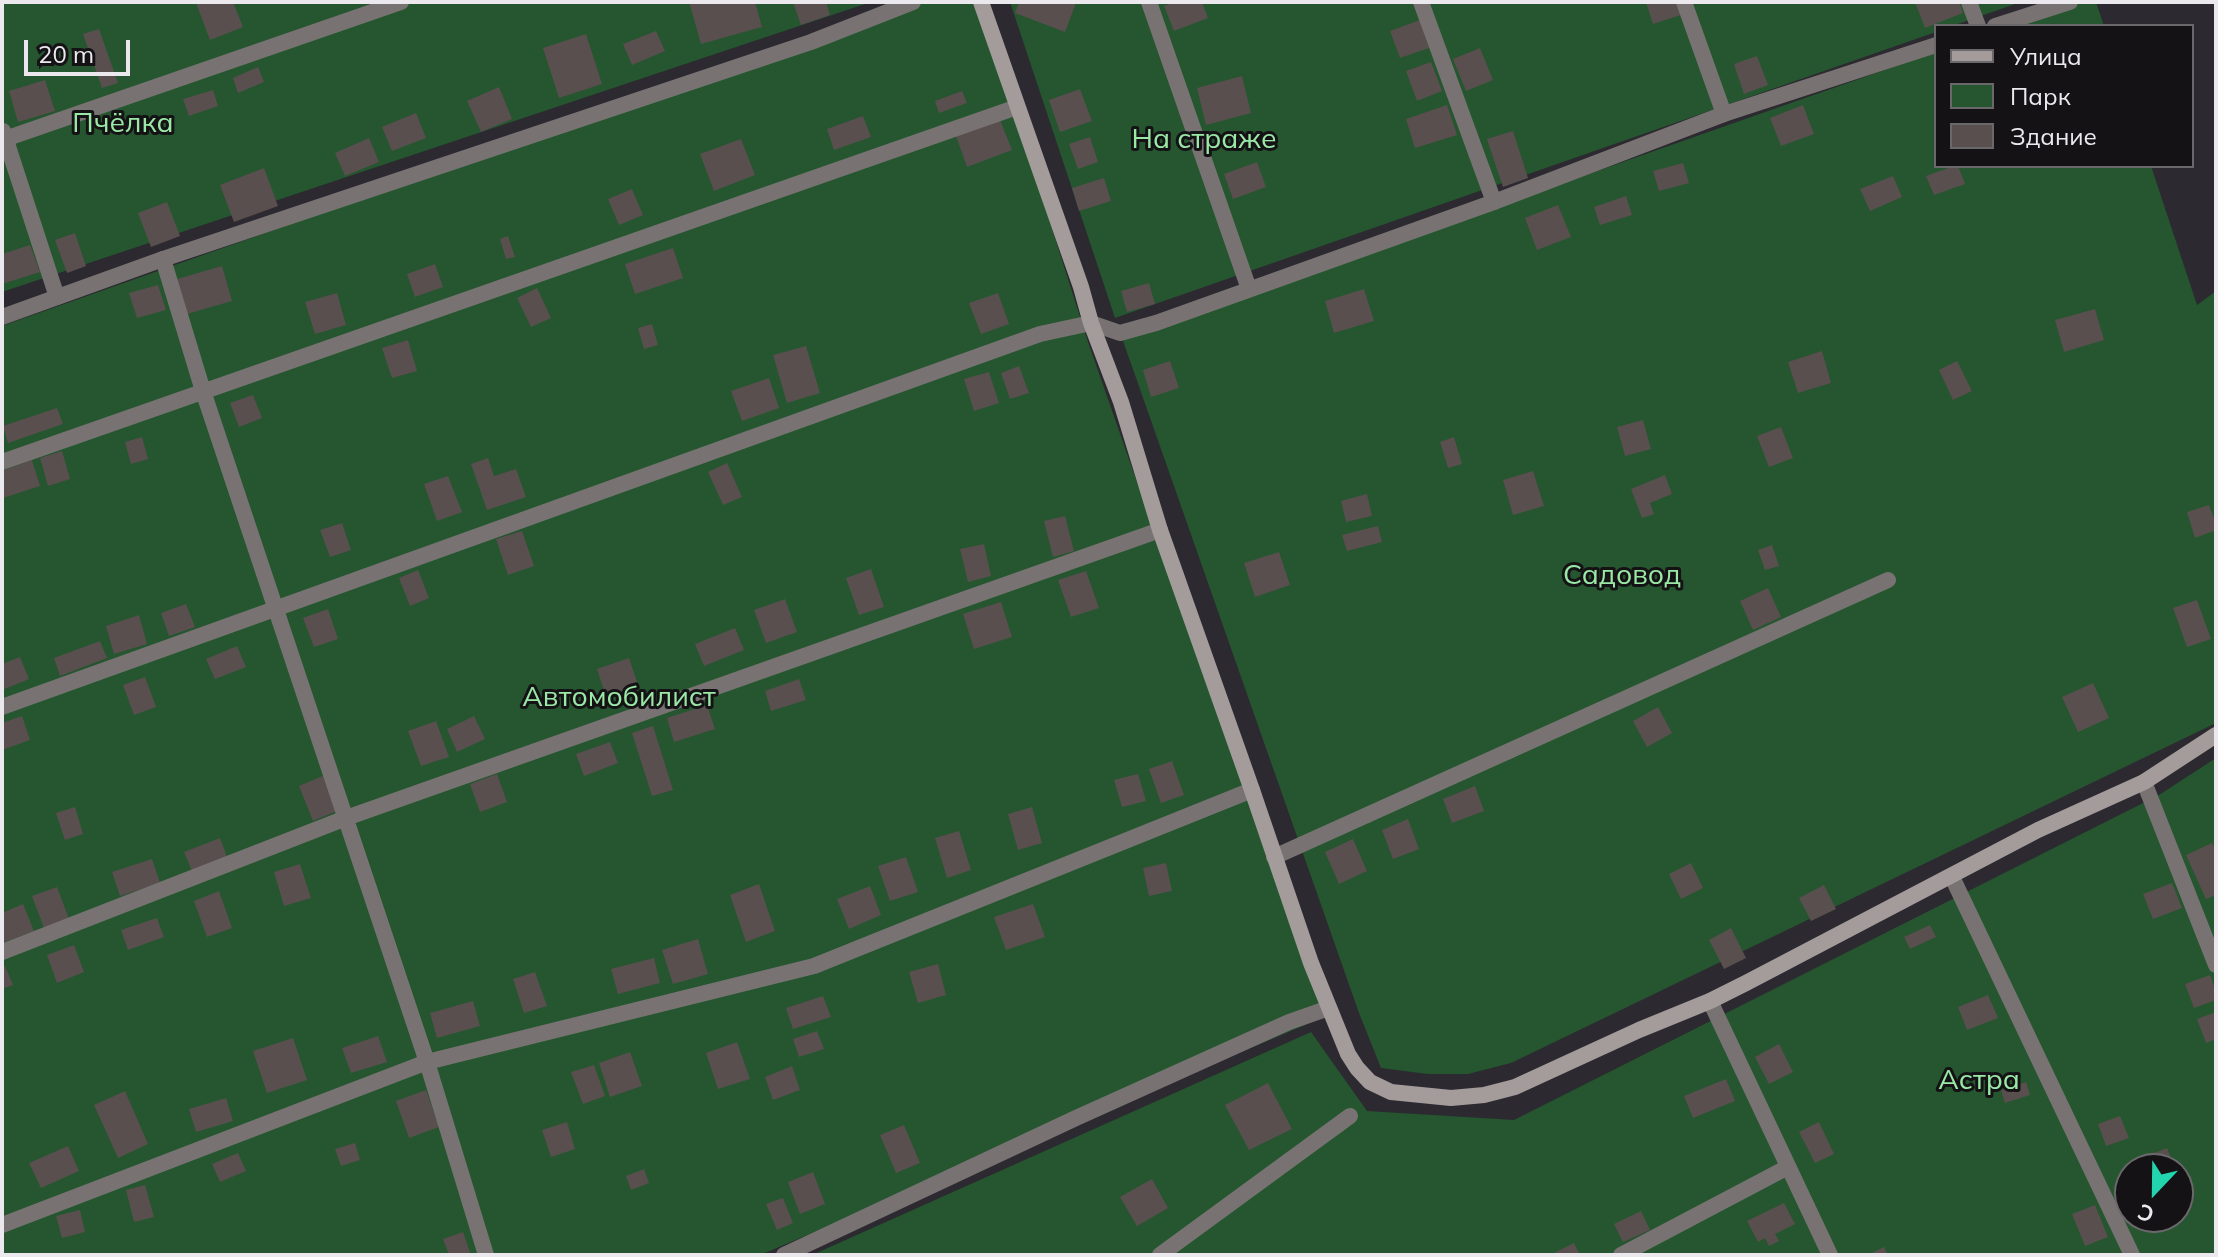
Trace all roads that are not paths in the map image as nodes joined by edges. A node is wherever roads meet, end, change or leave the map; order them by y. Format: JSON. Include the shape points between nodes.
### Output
{"nodes":[{"id":1,"x":401,"y":2,"type":"edge"},
{"id":2,"x":913,"y":2,"type":"edge"},
{"id":3,"x":981,"y":2,"type":"edge"},
{"id":4,"x":1149,"y":2,"type":"edge"},
{"id":5,"x":1421,"y":2,"type":"edge"},
{"id":6,"x":1684,"y":2,"type":"edge"},
{"id":7,"x":1969,"y":2,"type":"edge"},
{"id":8,"x":2070,"y":2,"type":"edge"},
{"id":9,"x":1977,"y":24,"type":"edge"},
{"id":10,"x":2001,"y":24,"type":"edge"},
{"id":11,"x":1934,"y":46,"type":"edge"},
{"id":12,"x":1017,"y":107,"type":"junction"},
{"id":13,"x":1724,"y":114,"type":"junction"},
{"id":14,"x":3,"y":136,"type":"edge"},
{"id":15,"x":1494,"y":202,"type":"junction"},
{"id":16,"x":163,"y":259,"type":"junction"},
{"id":17,"x":1249,"y":289,"type":"junction"},
{"id":18,"x":57,"y":297,"type":"junction"},
{"id":19,"x":2,"y":317,"type":"edge"},
{"id":20,"x":1091,"y":323,"type":"junction"},
{"id":21,"x":203,"y":391,"type":"junction"},
{"id":22,"x":2,"y":462,"type":"edge"},
{"id":23,"x":1160,"y":530,"type":"junction"},
{"id":24,"x":1888,"y":580,"type":"dead end"},
{"id":25,"x":275,"y":608,"type":"junction"},
{"id":26,"x":2,"y":707,"type":"edge"},
{"id":27,"x":2216,"y":735,"type":"edge"},
{"id":28,"x":2144,"y":782,"type":"junction"},
{"id":29,"x":1252,"y":790,"type":"junction"},
{"id":30,"x":346,"y":818,"type":"junction"},
{"id":31,"x":1274,"y":857,"type":"junction"},
{"id":32,"x":1952,"y":877,"type":"junction"},
{"id":33,"x":2,"y":952,"type":"edge"},
{"id":34,"x":2216,"y":965,"type":"edge"},
{"id":35,"x":1710,"y":1001,"type":"junction"},
{"id":36,"x":1329,"y":1008,"type":"junction"},
{"id":37,"x":427,"y":1062,"type":"junction"},
{"id":38,"x":1350,"y":1116,"type":"dead end"},
{"id":39,"x":1788,"y":1167,"type":"junction"},
{"id":40,"x":2,"y":1225,"type":"edge"},
{"id":41,"x":486,"y":1255,"type":"edge"},
{"id":42,"x":784,"y":1255,"type":"edge"},
{"id":43,"x":1160,"y":1255,"type":"edge"},
{"id":44,"x":1621,"y":1255,"type":"edge"},
{"id":45,"x":1830,"y":1255,"type":"edge"},
{"id":46,"x":2132,"y":1255,"type":"edge"}],
"edges":[{"from":1,"to":14,"type":"street"},
{"from":2,"to":16,"type":"street","via":[[811,42]]},
{"from":3,"to":12,"type":"street"},
{"from":4,"to":17,"type":"street"},
{"from":5,"to":15,"type":"street"},
{"from":6,"to":13,"type":"street"},
{"from":7,"to":9,"type":"street"},
{"from":8,"to":10,"type":"street"},
{"from":11,"to":13,"type":"street"},
{"from":12,"to":20,"type":"street"},
{"from":12,"to":21,"type":"street"},
{"from":13,"to":15,"type":"street"},
{"from":14,"to":18,"type":"street"},
{"from":15,"to":17,"type":"street"},
{"from":16,"to":18,"type":"street"},
{"from":16,"to":21,"type":"street"},
{"from":17,"to":20,"type":"street","via":[[1120,333]]},
{"from":18,"to":19,"type":"street"},
{"from":20,"to":23,"type":"street"},
{"from":20,"to":25,"type":"street","via":[[1026,339]]},
{"from":21,"to":22,"type":"street"},
{"from":21,"to":25,"type":"street"},
{"from":23,"to":29,"type":"street"},
{"from":23,"to":30,"type":"street"},
{"from":24,"to":31,"type":"street"},
{"from":25,"to":26,"type":"street"},
{"from":25,"to":30,"type":"street"},
{"from":27,"to":28,"type":"street"},
{"from":28,"to":32,"type":"street"},
{"from":28,"to":34,"type":"street"},
{"from":29,"to":31,"type":"street"},
{"from":29,"to":37,"type":"street","via":[[814,966]]},
{"from":30,"to":33,"type":"street"},
{"from":30,"to":37,"type":"street"},
{"from":31,"to":36,"type":"street"},
{"from":32,"to":35,"type":"street"},
{"from":32,"to":46,"type":"street"},
{"from":35,"to":36,"type":"street","via":[[1515,1087],[1451,1098],[1391,1092],[1370,1082],[1348,1054]]},
{"from":35,"to":39,"type":"street"},
{"from":36,"to":42,"type":"street","via":[[1076,1118]]},
{"from":37,"to":40,"type":"street"},
{"from":37,"to":41,"type":"street"},
{"from":38,"to":43,"type":"street"},
{"from":39,"to":44,"type":"street"},
{"from":39,"to":45,"type":"street"}]}
